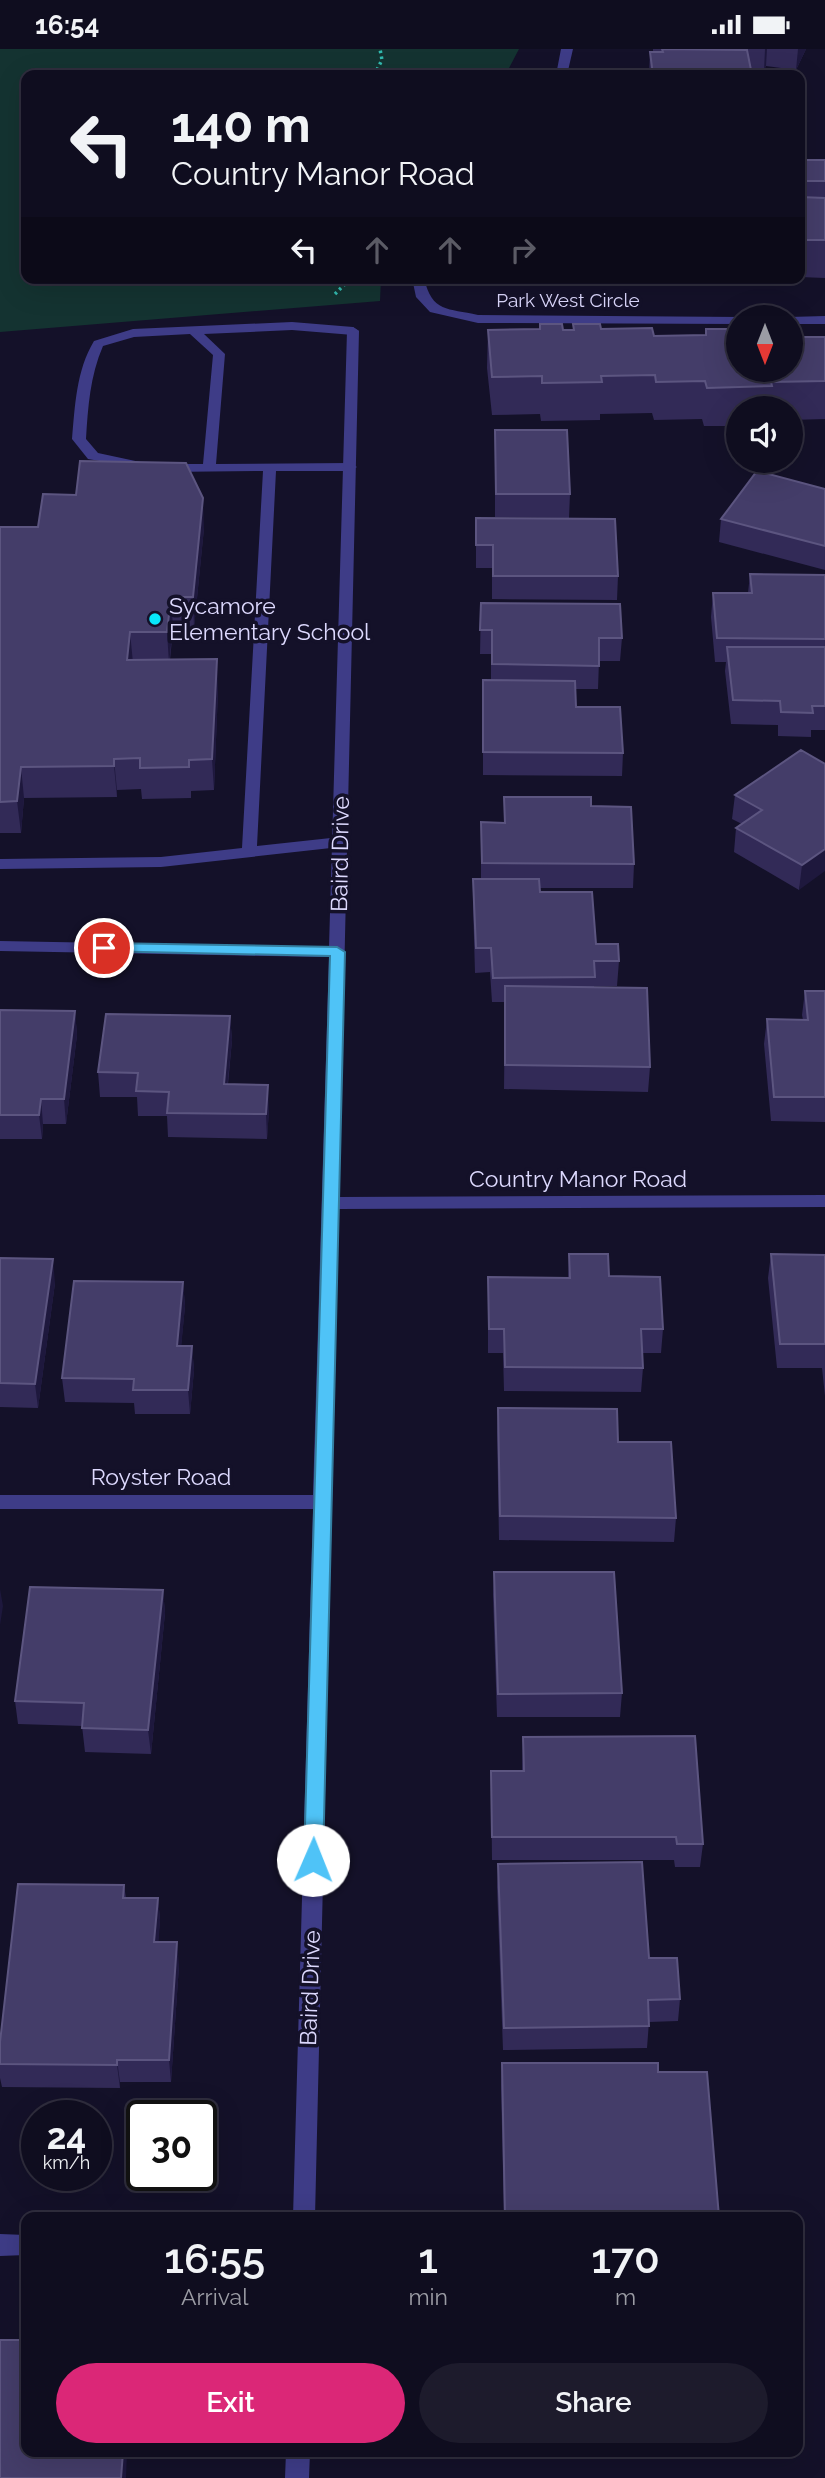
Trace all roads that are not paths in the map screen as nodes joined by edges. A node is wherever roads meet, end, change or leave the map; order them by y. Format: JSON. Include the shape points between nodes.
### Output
{"nodes":[{"id":1,"x":567,"y":49,"type":"edge"},
{"id":2,"x":563,"y":70,"type":"edge"},
{"id":3,"x":419,"y":284,"type":"edge"},
{"id":4,"x":726,"y":320,"type":"edge"},
{"id":5,"x":803,"y":320,"type":"edge"},
{"id":6,"x":825,"y":320,"type":"edge"},
{"id":7,"x":194,"y":331,"type":"junction"},
{"id":8,"x":350,"y":467,"type":"junction"},
{"id":9,"x":209,"y":468,"type":"junction"},
{"id":10,"x":270,"y":468,"type":"junction"},
{"id":11,"x":340,"y":842,"type":"junction"},
{"id":12,"x":249,"y":852,"type":"junction"},
{"id":13,"x":0,"y":864,"type":"edge"},
{"id":14,"x":0,"y":946,"type":"edge"},
{"id":15,"x":337,"y":952,"type":"junction"},
{"id":16,"x":825,"y":1201,"type":"edge"},
{"id":17,"x":330,"y":1203,"type":"junction"},
{"id":18,"x":0,"y":1502,"type":"edge"},
{"id":19,"x":323,"y":1502,"type":"junction"},
{"id":20,"x":304,"y":2212,"type":"edge"},
{"id":21,"x":0,"y":2245,"type":"edge"},
{"id":22,"x":21,"y":2245,"type":"edge"},
{"id":23,"x":298,"y":2457,"type":"edge"},
{"id":24,"x":297,"y":2478,"type":"edge"}],
"edges":[{"from":1,"to":2,"type":"street"},
{"from":3,"to":4,"type":"street","name":"Park West Circle","via":[[422,297],[434,309],[478,319]]},
{"from":5,"to":6,"type":"street"},
{"from":7,"to":8,"type":"street","name":"Baird Drive","via":[[292,326],[353,331]]},
{"from":7,"to":9,"type":"street","via":[[219,354]]},
{"from":7,"to":9,"type":"street","via":[[133,333],[98,344],[81,403],[79,439],[93,456],[120,464]]},
{"from":8,"to":10,"type":"street"},
{"from":8,"to":11,"type":"street","name":"Baird Drive"},
{"from":9,"to":10,"type":"street"},
{"from":10,"to":12,"type":"street"},
{"from":11,"to":12,"type":"street"},
{"from":11,"to":15,"type":"street","name":"Baird Drive"},
{"from":12,"to":13,"type":"street","via":[[161,862]]},
{"from":14,"to":15,"type":"street"},
{"from":15,"to":17,"type":"street","name":"Baird Drive"},
{"from":16,"to":17,"type":"street","name":"Country Manor Road"},
{"from":17,"to":19,"type":"street","name":"Baird Drive"},
{"from":18,"to":19,"type":"street","name":"Royster Road"},
{"from":19,"to":20,"type":"street","name":"Baird Drive"},
{"from":21,"to":22,"type":"street"},
{"from":23,"to":24,"type":"street"}]}
